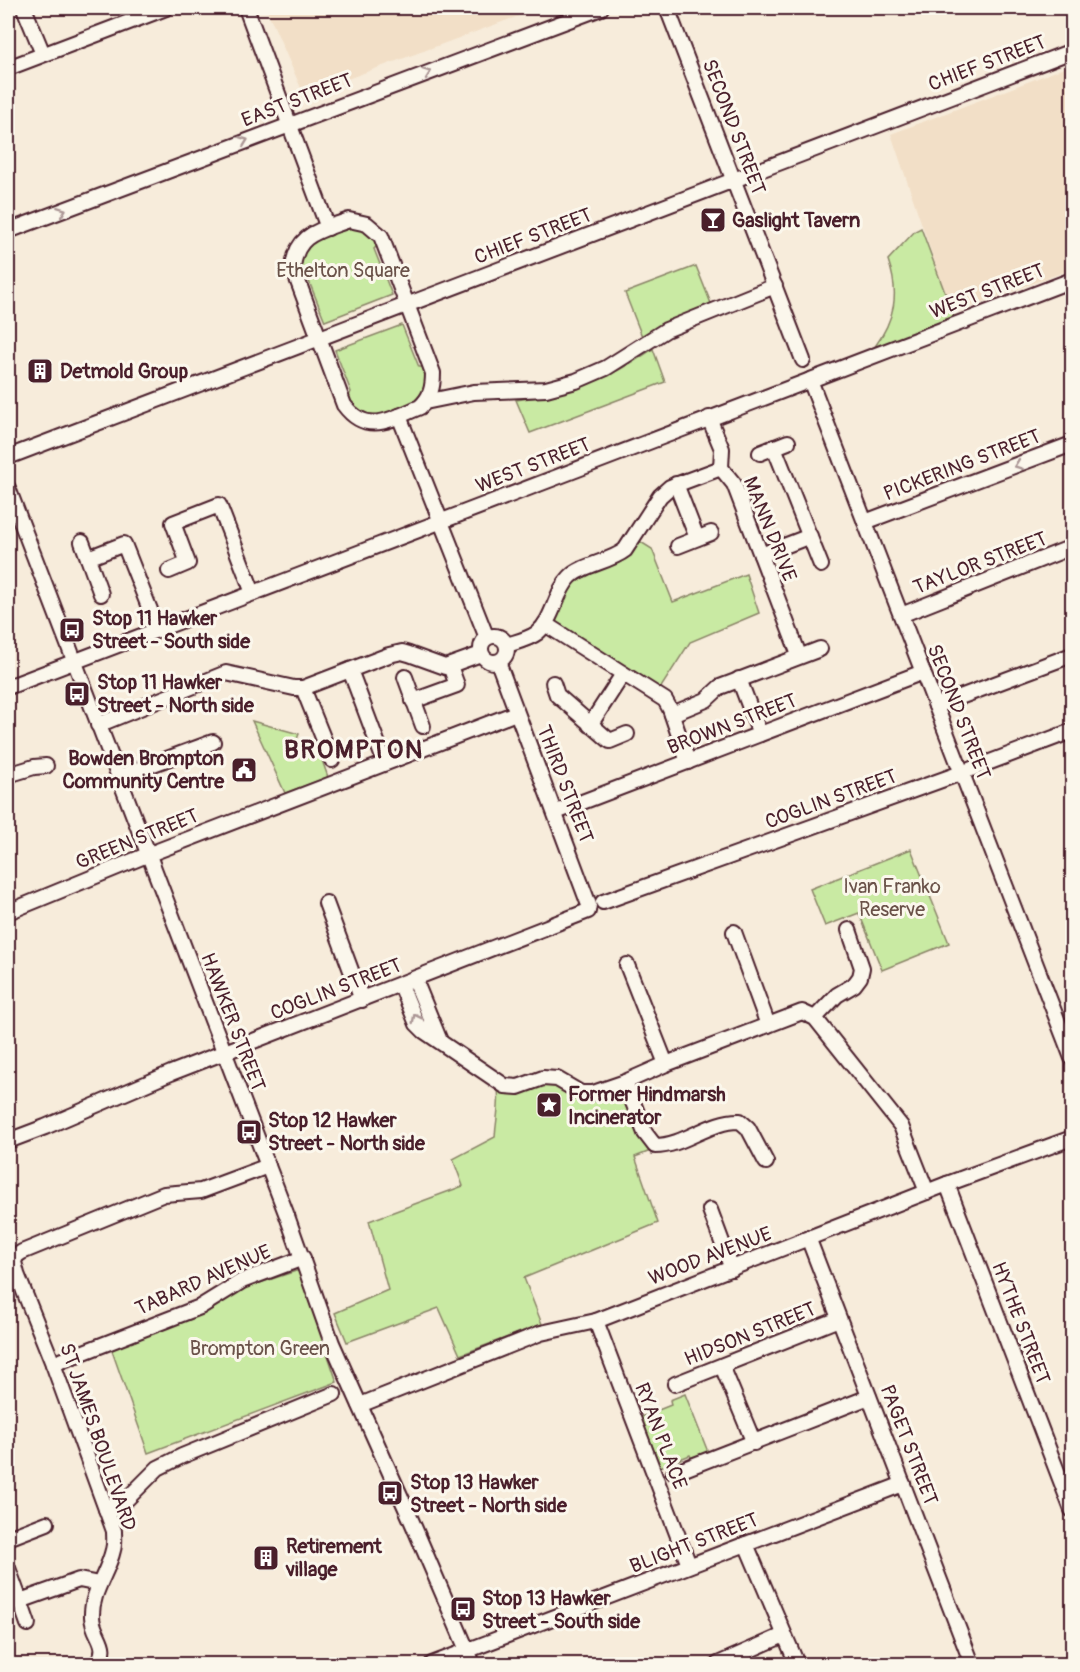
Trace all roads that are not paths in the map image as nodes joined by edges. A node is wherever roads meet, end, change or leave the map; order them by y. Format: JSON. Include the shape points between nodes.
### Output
{"nodes":[{"id":1,"x":24,"y":8,"type":"edge"},
{"id":2,"x":166,"y":8,"type":"edge"},
{"id":3,"x":246,"y":8,"type":"edge"},
{"id":4,"x":601,"y":8,"type":"edge"},
{"id":5,"x":667,"y":8,"type":"edge"},
{"id":6,"x":150,"y":10,"type":"edge"},
{"id":7,"x":1072,"y":51,"type":"edge"},
{"id":8,"x":43,"y":54,"type":"junction"},
{"id":9,"x":8,"y":68,"type":"edge"},
{"id":10,"x":290,"y":124,"type":"junction"},
{"id":11,"x":734,"y":182,"type":"junction"},
{"id":12,"x":328,"y":228,"type":"junction"},
{"id":13,"x":8,"y":231,"type":"edge"},
{"id":14,"x":1072,"y":279,"type":"edge"},
{"id":15,"x":775,"y":286,"type":"junction"},
{"id":16,"x":407,"y":305,"type":"junction"},
{"id":17,"x":320,"y":339,"type":"junction"},
{"id":18,"x":803,"y":360,"type":"dead end"},
{"id":19,"x":810,"y":380,"type":"junction"},
{"id":20,"x":433,"y":383,"type":"junction"},
{"id":21,"x":448,"y":398,"type":"junction"},
{"id":22,"x":425,"y":402,"type":"junction"},
{"id":23,"x":399,"y":416,"type":"junction"},
{"id":24,"x":709,"y":418,"type":"junction"},
{"id":25,"x":1072,"y":444,"type":"edge"},
{"id":26,"x":760,"y":453,"type":"dead end"},
{"id":27,"x":8,"y":457,"type":"edge"},
{"id":28,"x":721,"y":468,"type":"junction"},
{"id":29,"x":676,"y":484,"type":"junction"},
{"id":30,"x":8,"y":488,"type":"edge"},
{"id":31,"x":441,"y":521,"type":"junction"},
{"id":32,"x":866,"y":522,"type":"junction"},
{"id":33,"x":711,"y":533,"type":"dead end"},
{"id":34,"x":810,"y":536,"type":"junction"},
{"id":35,"x":697,"y":538,"type":"junction"},
{"id":36,"x":82,"y":542,"type":"dead end"},
{"id":37,"x":678,"y":546,"type":"dead end"},
{"id":38,"x":1072,"y":547,"type":"edge"},
{"id":39,"x":761,"y":555,"type":"junction"},
{"id":40,"x":88,"y":558,"type":"junction"},
{"id":41,"x":821,"y":565,"type":"dead end"},
{"id":42,"x":169,"y":571,"type":"dead end"},
{"id":43,"x":254,"y":593,"type":"junction"},
{"id":44,"x":101,"y":594,"type":"dead end"},
{"id":45,"x":901,"y":615,"type":"junction"},
{"id":46,"x":545,"y":624,"type":"junction"},
{"id":47,"x":158,"y":630,"type":"junction"},
{"id":48,"x":487,"y":638,"type":"junction"},
{"id":49,"x":507,"y":645,"type":"junction"},
{"id":50,"x":820,"y":649,"type":"dead end"},
{"id":51,"x":481,"y":654,"type":"junction"},
{"id":52,"x":799,"y":655,"type":"junction"},
{"id":53,"x":1072,"y":655,"type":"edge"},
{"id":54,"x":74,"y":662,"type":"junction"},
{"id":55,"x":498,"y":662,"type":"junction"},
{"id":56,"x":450,"y":666,"type":"junction"},
{"id":57,"x":350,"y":670,"type":"junction"},
{"id":58,"x":923,"y":672,"type":"junction"},
{"id":59,"x":623,"y":674,"type":"junction"},
{"id":60,"x":405,"y":677,"type":"dead end"},
{"id":61,"x":739,"y":680,"type":"junction"},
{"id":62,"x":553,"y":683,"type":"dead end"},
{"id":63,"x":8,"y":687,"type":"edge"},
{"id":64,"x":303,"y":688,"type":"junction"},
{"id":65,"x":413,"y":701,"type":"junction"},
{"id":66,"x":936,"y":706,"type":"junction"},
{"id":67,"x":516,"y":713,"type":"junction"},
{"id":68,"x":672,"y":714,"type":"junction"},
{"id":69,"x":98,"y":725,"type":"junction"},
{"id":70,"x":590,"y":725,"type":"junction"},
{"id":71,"x":423,"y":726,"type":"dead end"},
{"id":72,"x":1072,"y":731,"type":"edge"},
{"id":73,"x":627,"y":734,"type":"dead end"},
{"id":74,"x":760,"y":734,"type":"junction"},
{"id":75,"x":213,"y":742,"type":"dead end"},
{"id":76,"x":332,"y":760,"type":"dead end"},
{"id":77,"x":688,"y":762,"type":"junction"},
{"id":78,"x":386,"y":763,"type":"junction"},
{"id":79,"x":46,"y":766,"type":"dead end"},
{"id":80,"x":961,"y":773,"type":"junction"},
{"id":81,"x":8,"y":775,"type":"edge"},
{"id":82,"x":118,"y":777,"type":"junction"},
{"id":83,"x":556,"y":812,"type":"junction"},
{"id":84,"x":147,"y":855,"type":"junction"},
{"id":85,"x":603,"y":902,"type":"dead end"},
{"id":86,"x":326,"y":903,"type":"dead end"},
{"id":87,"x":8,"y":912,"type":"edge"},
{"id":88,"x":580,"y":915,"type":"joint"},
{"id":89,"x":849,"y":930,"type":"dead end"},
{"id":90,"x":734,"y":932,"type":"dead end"},
{"id":91,"x":627,"y":965,"type":"dead end"},
{"id":92,"x":415,"y":980,"type":"junction"},
{"id":93,"x":401,"y":985,"type":"junction"},
{"id":94,"x":362,"y":1000,"type":"junction"},
{"id":95,"x":816,"y":1018,"type":"junction"},
{"id":96,"x":768,"y":1025,"type":"junction"},
{"id":97,"x":441,"y":1043,"type":"junction"},
{"id":98,"x":224,"y":1053,"type":"junction"},
{"id":99,"x":1072,"y":1058,"type":"edge"},
{"id":100,"x":666,"y":1064,"type":"junction"},
{"id":101,"x":625,"y":1082,"type":"junction"},
{"id":102,"x":1072,"y":1137,"type":"edge"},
{"id":103,"x":8,"y":1141,"type":"edge"},
{"id":104,"x":766,"y":1162,"type":"dead end"},
{"id":105,"x":268,"y":1166,"type":"junction"},
{"id":106,"x":946,"y":1184,"type":"junction"},
{"id":107,"x":927,"y":1192,"type":"junction"},
{"id":108,"x":710,"y":1210,"type":"dead end"},
{"id":109,"x":809,"y":1240,"type":"junction"},
{"id":110,"x":12,"y":1256,"type":"edge"},
{"id":111,"x":303,"y":1258,"type":"junction"},
{"id":112,"x":732,"y":1269,"type":"junction"},
{"id":113,"x":839,"y":1319,"type":"junction"},
{"id":114,"x":597,"y":1321,"type":"junction"},
{"id":115,"x":53,"y":1364,"type":"junction"},
{"id":116,"x":722,"y":1366,"type":"junction"},
{"id":117,"x":675,"y":1384,"type":"dead end"},
{"id":118,"x":334,"y":1394,"type":"dead end"},
{"id":119,"x":869,"y":1397,"type":"junction"},
{"id":120,"x":360,"y":1406,"type":"junction"},
{"id":121,"x":754,"y":1443,"type":"junction"},
{"id":122,"x":674,"y":1473,"type":"dead end"},
{"id":123,"x":903,"y":1484,"type":"junction"},
{"id":124,"x":106,"y":1509,"type":"junction"},
{"id":125,"x":1072,"y":1510,"type":"edge"},
{"id":126,"x":47,"y":1523,"type":"dead end"},
{"id":127,"x":8,"y":1538,"type":"edge"},
{"id":128,"x":746,"y":1544,"type":"junction"},
{"id":129,"x":689,"y":1565,"type":"junction"},
{"id":130,"x":8,"y":1568,"type":"edge"},
{"id":131,"x":99,"y":1584,"type":"junction"},
{"id":132,"x":20,"y":1601,"type":"junction"},
{"id":133,"x":28,"y":1624,"type":"dead end"},
{"id":134,"x":784,"y":1635,"type":"junction"},
{"id":135,"x":467,"y":1651,"type":"junction"},
{"id":136,"x":96,"y":1665,"type":"edge"},
{"id":137,"x":432,"y":1665,"type":"edge"},
{"id":138,"x":473,"y":1665,"type":"edge"},
{"id":139,"x":718,"y":1665,"type":"edge"},
{"id":140,"x":798,"y":1665,"type":"edge"},
{"id":141,"x":972,"y":1665,"type":"edge"}],
"edges":[{"from":1,"to":8,"type":"street"},
{"from":2,"to":6,"type":"street"},
{"from":3,"to":10,"type":"street"},
{"from":10,"to":4,"type":"street","name":"EAST STREET","one_way":true},
{"from":5,"to":11,"type":"street","name":"SECOND STREET"},
{"from":6,"to":8,"type":"street"},
{"from":7,"to":11,"type":"street","name":"CHIEF STREET"},
{"from":8,"to":9,"type":"street"},
{"from":10,"to":12,"type":"street"},
{"from":13,"to":10,"type":"street","name":"EAST STREET","one_way":true},
{"from":11,"to":15,"type":"street","name":"SECOND STREET"},
{"from":11,"to":16,"type":"street","name":"CHIEF STREET"},
{"from":12,"to":16,"type":"street","via":[[349,220],[367,224],[381,236]]},
{"from":12,"to":17,"type":"street","via":[[303,239],[294,254],[293,268]]},
{"from":14,"to":19,"type":"street","name":"WEST STREET"},
{"from":15,"to":18,"type":"street","name":"SECOND STREET"},
{"from":15,"to":21,"type":"street","via":[[666,330],[606,368],[576,381],[546,389],[474,392]]},
{"from":16,"to":17,"type":"street","name":"CHIEF STREET"},
{"from":16,"to":20,"type":"street","via":[[434,373]]},
{"from":17,"to":23,"type":"street","via":[[344,405],[351,414],[377,424]]},
{"from":17,"to":27,"type":"street","name":"CHIEF STREET"},
{"from":19,"to":24,"type":"street","name":"WEST STREET"},
{"from":19,"to":32,"type":"street","name":"SECOND STREET"},
{"from":20,"to":21,"type":"street"},
{"from":20,"to":22,"type":"street"},
{"from":21,"to":22,"type":"street"},
{"from":22,"to":23,"type":"street"},
{"from":23,"to":31,"type":"street"},
{"from":24,"to":28,"type":"street","name":"MANN DRIVE","via":[[722,449]]},
{"from":24,"to":31,"type":"street","name":"WEST STREET"},
{"from":25,"to":32,"type":"street","name":"PICKERING STREET","one_way":true},
{"from":26,"to":34,"type":"street","via":[[781,445]]},
{"from":28,"to":29,"type":"street"},
{"from":28,"to":39,"type":"street","name":"MANN DRIVE","via":[[734,484]]},
{"from":29,"to":35,"type":"street"},
{"from":29,"to":46,"type":"street","via":[[660,496],[617,557],[572,574]]},
{"from":30,"to":54,"type":"street","name":"HAWKER STREET"},
{"from":31,"to":43,"type":"street","name":"WEST STREET"},
{"from":31,"to":48,"type":"street"},
{"from":32,"to":45,"type":"street","name":"SECOND STREET"},
{"from":33,"to":35,"type":"street"},
{"from":34,"to":39,"type":"street"},
{"from":34,"to":41,"type":"street"},
{"from":35,"to":37,"type":"street"},
{"from":36,"to":40,"type":"street"},
{"from":38,"to":45,"type":"street","name":"TAYLOR STREET"},
{"from":39,"to":52,"type":"street","name":"MANN DRIVE"},
{"from":40,"to":44,"type":"street"},
{"from":40,"to":47,"type":"street","via":[[124,544]]},
{"from":42,"to":43,"type":"street","via":[[188,563],[173,523],[219,505]]},
{"from":43,"to":47,"type":"street","name":"WEST STREET"},
{"from":45,"to":58,"type":"street","name":"SECOND STREET"},
{"from":46,"to":49,"type":"street","via":[[537,633]]},
{"from":46,"to":59,"type":"street"},
{"from":47,"to":54,"type":"street","name":"WEST STREET"},
{"from":48,"to":49,"type":"street","via":[[500,637]]},
{"from":48,"to":51,"type":"street","via":[[481,645]]},
{"from":49,"to":55,"type":"street","via":[[506,655]]},
{"from":50,"to":52,"type":"street"},
{"from":51,"to":55,"type":"street","via":[[487,661]]},
{"from":51,"to":56,"type":"street"},
{"from":52,"to":61,"type":"street"},
{"from":53,"to":66,"type":"street"},
{"from":54,"to":63,"type":"street","name":"WEST STREET"},
{"from":54,"to":69,"type":"street","name":"HAWKER STREET"},
{"from":55,"to":67,"type":"street","name":"THIRD STREET"},
{"from":56,"to":57,"type":"street","via":[[402,652]]},
{"from":56,"to":65,"type":"street","via":[[457,685]]},
{"from":57,"to":64,"type":"street"},
{"from":57,"to":78,"type":"street"},
{"from":58,"to":66,"type":"street","name":"SECOND STREET"},
{"from":58,"to":74,"type":"street","name":"BROWN STREET"},
{"from":59,"to":68,"type":"street","via":[[664,700]]},
{"from":59,"to":70,"type":"street"},
{"from":60,"to":65,"type":"street"},
{"from":61,"to":68,"type":"street"},
{"from":61,"to":74,"type":"street"},
{"from":62,"to":70,"type":"street","via":[[557,695]]},
{"from":64,"to":69,"type":"street","via":[[226,673]]},
{"from":64,"to":76,"type":"street"},
{"from":65,"to":71,"type":"street"},
{"from":66,"to":80,"type":"street","name":"SECOND STREET"},
{"from":67,"to":78,"type":"street","name":"GREEN STREET"},
{"from":67,"to":83,"type":"street","name":"THIRD STREET"},
{"from":68,"to":77,"type":"street"},
{"from":69,"to":82,"type":"street","name":"HAWKER STREET"},
{"from":70,"to":73,"type":"street","via":[[610,741]]},
{"from":72,"to":80,"type":"street","name":"COGLIN STREET"},
{"from":74,"to":77,"type":"street","name":"BROWN STREET"},
{"from":75,"to":82,"type":"street"},
{"from":77,"to":83,"type":"street","name":"BROWN STREET"},
{"from":78,"to":84,"type":"street","name":"GREEN STREET"},
{"from":79,"to":81,"type":"street"},
{"from":80,"to":85,"type":"street","name":"COGLIN STREET"},
{"from":80,"to":99,"type":"street","name":"SECOND STREET"},
{"from":82,"to":84,"type":"street","name":"HAWKER STREET"},
{"from":83,"to":88,"type":"street","name":"THIRD STREET","via":[[589,905],[588,911]]},
{"from":84,"to":87,"type":"street","name":"GREEN STREET"},
{"from":84,"to":98,"type":"street","name":"HAWKER STREET"},
{"from":86,"to":94,"type":"street"},
{"from":88,"to":92,"type":"street","name":"COGLIN STREET"},
{"from":89,"to":95,"type":"street","via":[[862,968],[860,977]]},
{"from":90,"to":96,"type":"street"},
{"from":91,"to":100,"type":"street"},
{"from":92,"to":93,"type":"street","name":"COGLIN STREET"},
{"from":92,"to":97,"type":"street"},
{"from":93,"to":94,"type":"street","name":"COGLIN STREET"},
{"from":97,"to":93,"type":"street","one_way":true,"via":[[417,1023]]},
{"from":94,"to":98,"type":"street","name":"COGLIN STREET"},
{"from":95,"to":96,"type":"street","via":[[802,1012]]},
{"from":95,"to":107,"type":"street","via":[[901,1126]]},
{"from":96,"to":100,"type":"street"},
{"from":97,"to":101,"type":"street","via":[[505,1086],[557,1079],[581,1093],[592,1093]]},
{"from":98,"to":103,"type":"street","name":"COGLIN STREET"},
{"from":98,"to":105,"type":"street","name":"HAWKER STREET"},
{"from":100,"to":101,"type":"street"},
{"from":101,"to":104,"type":"street","via":[[645,1133],[655,1146],[667,1146],[728,1121],[740,1121],[748,1128]]},
{"from":102,"to":106,"type":"street","name":"WOOD AVENUE"},
{"from":105,"to":110,"type":"street","via":[[201,1191],[164,1194]]},
{"from":105,"to":111,"type":"street","name":"HAWKER STREET"},
{"from":106,"to":107,"type":"street","name":"WOOD AVENUE"},
{"from":106,"to":125,"type":"street","name":"HYTHE STREET"},
{"from":107,"to":109,"type":"street","name":"WOOD AVENUE"},
{"from":108,"to":112,"type":"street"},
{"from":109,"to":112,"type":"street","name":"WOOD AVENUE"},
{"from":109,"to":113,"type":"street","name":"PAGET STREET"},
{"from":110,"to":115,"type":"street","name":"ST JAMES BOULEVARD"},
{"from":111,"to":115,"type":"street","name":"TABARD AVENUE","via":[[242,1281],[200,1307]]},
{"from":111,"to":120,"type":"street","name":"HAWKER STREET","via":[[332,1343]]},
{"from":112,"to":114,"type":"street","name":"WOOD AVENUE"},
{"from":113,"to":116,"type":"street","name":"HIDSON STREET"},
{"from":113,"to":119,"type":"street","name":"PAGET STREET"},
{"from":114,"to":120,"type":"street","name":"WOOD AVENUE","via":[[542,1333]]},
{"from":114,"to":129,"type":"street","name":"RYAN PLACE"},
{"from":115,"to":124,"type":"street","name":"ST JAMES BOULEVARD"},
{"from":116,"to":117,"type":"street","name":"HIDSON STREET"},
{"from":116,"to":121,"type":"street"},
{"from":118,"to":124,"type":"street","via":[[158,1468],[125,1502]]},
{"from":119,"to":121,"type":"street"},
{"from":119,"to":123,"type":"street","name":"PAGET STREET"},
{"from":120,"to":135,"type":"street","name":"HAWKER STREET"},
{"from":121,"to":122,"type":"street"},
{"from":123,"to":128,"type":"street","name":"BLIGHT STREET"},
{"from":123,"to":141,"type":"street","name":"PAGET STREET"},
{"from":124,"to":131,"type":"street","name":"ST JAMES BOULEVARD","via":[[114,1531],[114,1548]]},
{"from":126,"to":127,"type":"street"},
{"from":128,"to":129,"type":"street","name":"BLIGHT STREET"},
{"from":128,"to":134,"type":"street"},
{"from":129,"to":135,"type":"street","name":"BLIGHT STREET"},
{"from":130,"to":132,"type":"street"},
{"from":131,"to":132,"type":"street","via":[[79,1580]]},
{"from":131,"to":136,"type":"street","name":"ST JAMES BOULEVARD","via":[[92,1617],[104,1650]]},
{"from":132,"to":133,"type":"street"},
{"from":134,"to":139,"type":"street"},
{"from":134,"to":140,"type":"street"},
{"from":135,"to":137,"type":"street","name":"BLIGHT STREET"},
{"from":135,"to":138,"type":"street","name":"HAWKER STREET"}]}
